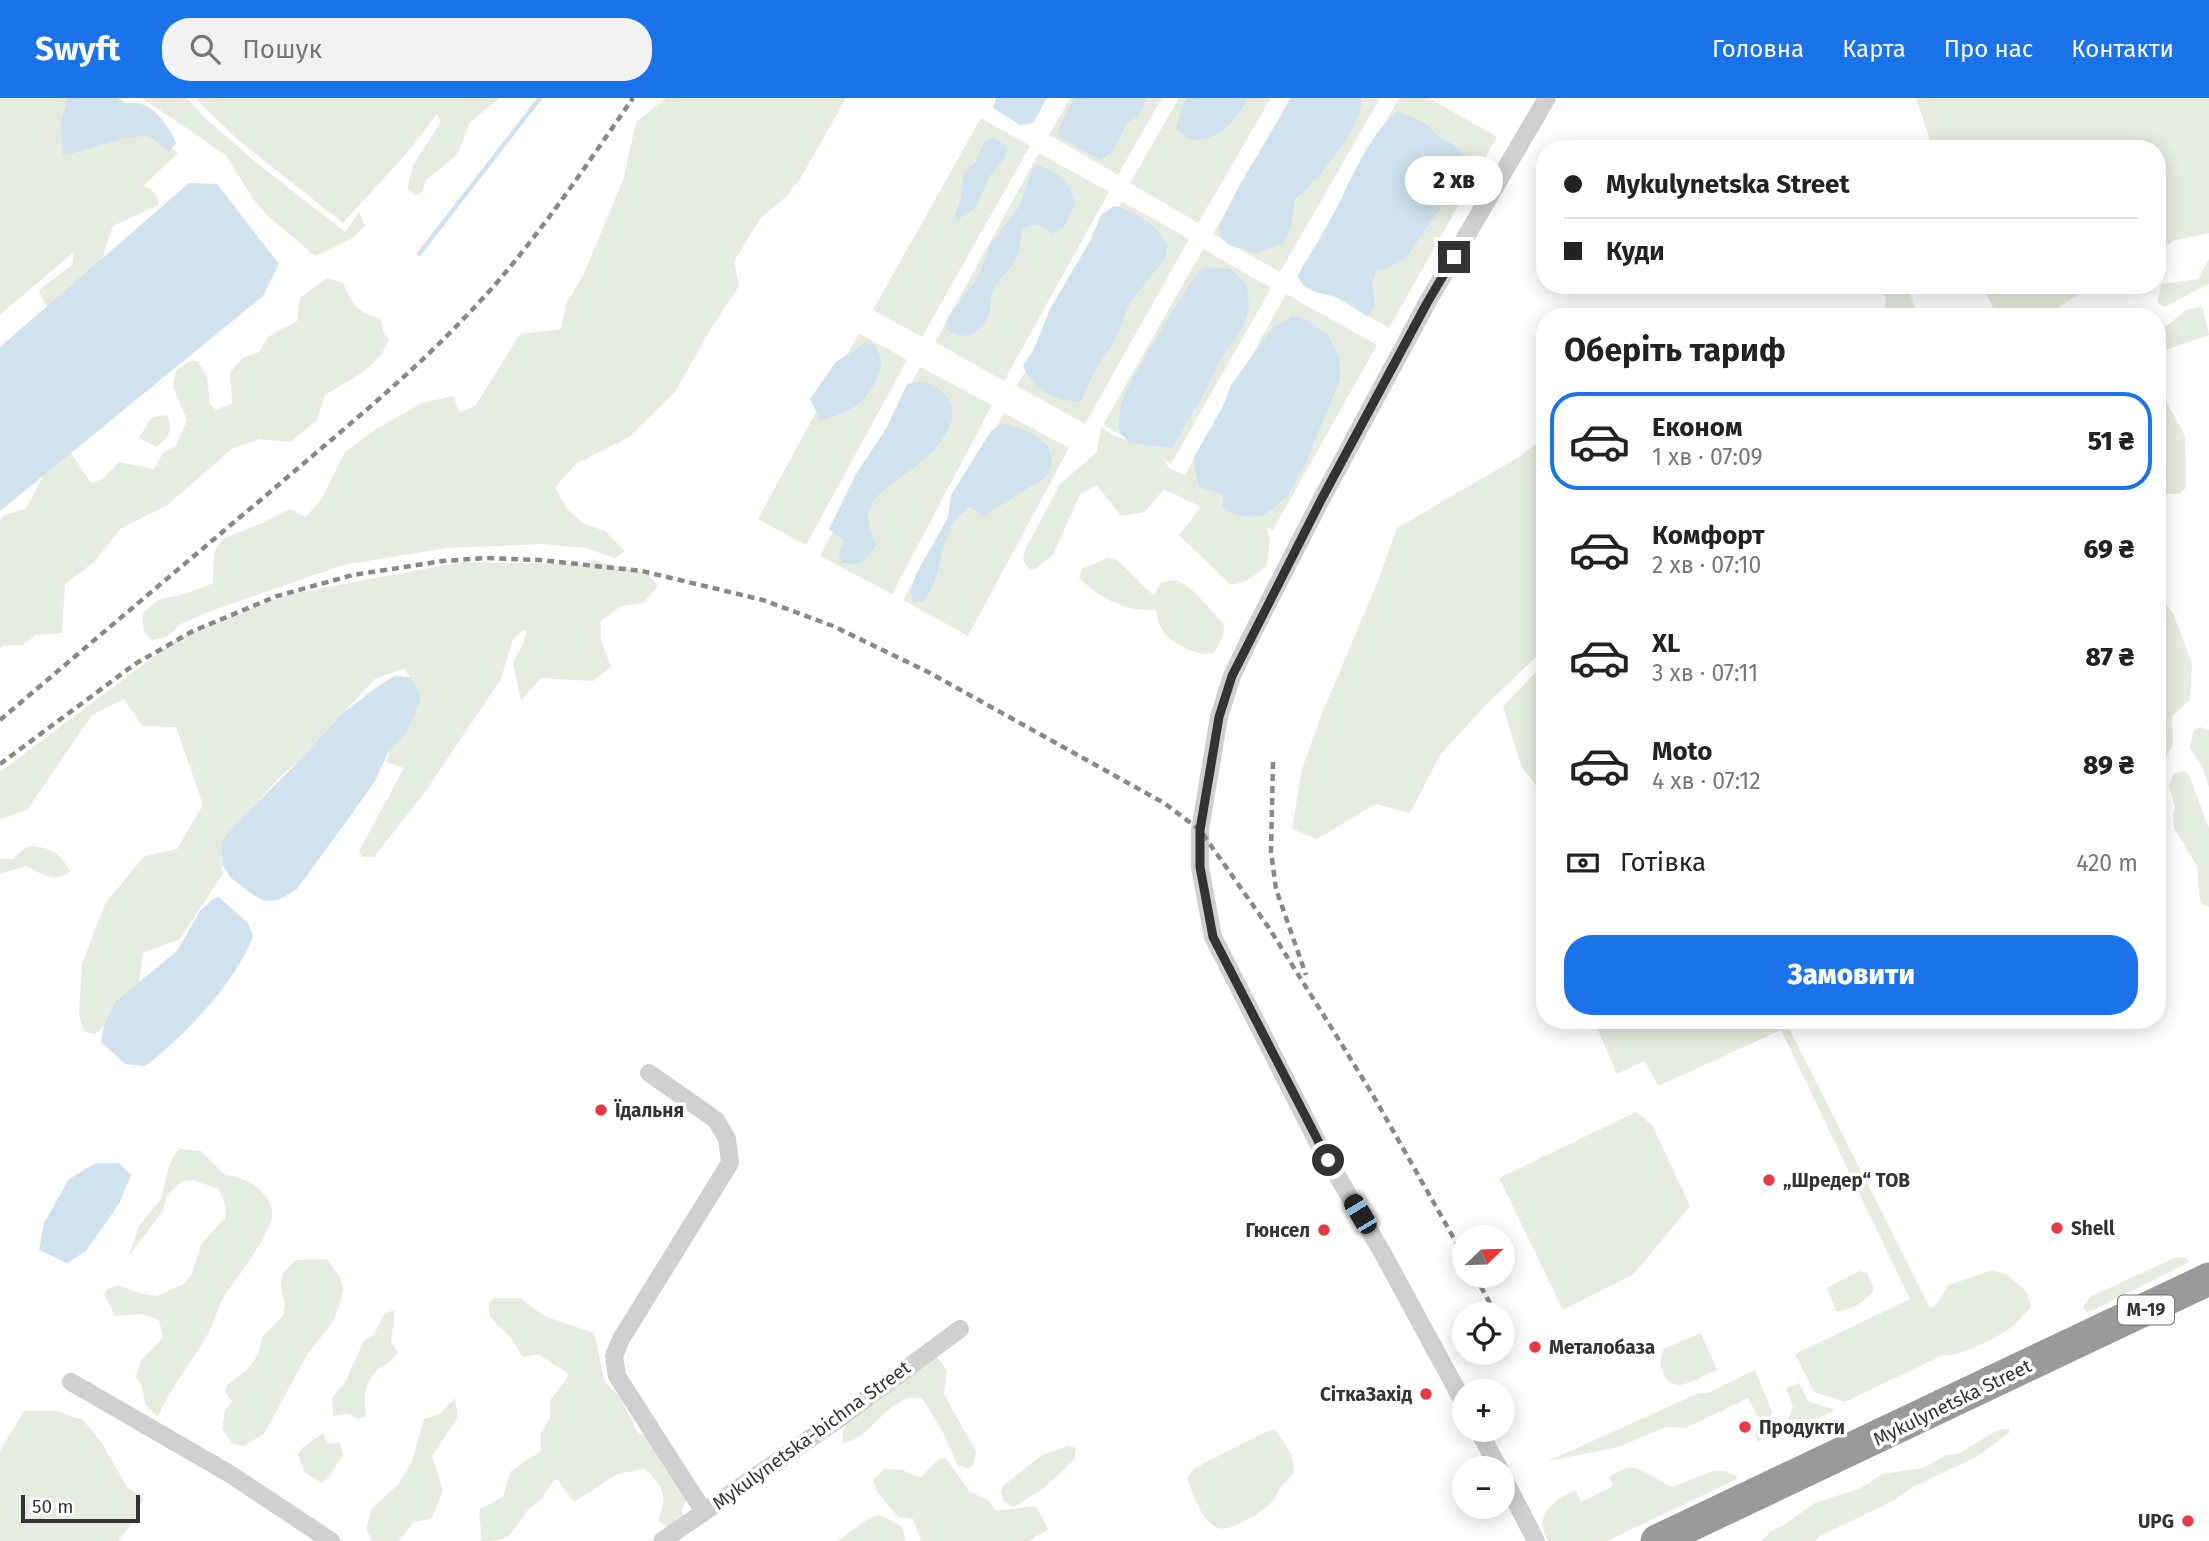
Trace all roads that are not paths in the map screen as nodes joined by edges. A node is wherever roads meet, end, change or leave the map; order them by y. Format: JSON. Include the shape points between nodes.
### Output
{"nodes":[{"id":1,"x":1547,"y":98,"type":"edge"},
{"id":2,"x":649,"y":1073,"type":"dead end"},
{"id":3,"x":2209,"y":1279,"type":"edge"},
{"id":4,"x":960,"y":1329,"type":"dead end"},
{"id":5,"x":1452,"y":1381,"type":"edge"},
{"id":6,"x":71,"y":1382,"type":"dead end"},
{"id":7,"x":1515,"y":1500,"type":"edge"},
{"id":8,"x":704,"y":1512,"type":"junction"},
{"id":9,"x":331,"y":1541,"type":"edge"},
{"id":10,"x":662,"y":1541,"type":"edge"},
{"id":11,"x":1536,"y":1541,"type":"edge"},
{"id":12,"x":1657,"y":1541,"type":"edge"}],
"edges":[{"from":1,"to":5,"type":"street","via":[[1427,303],[1232,676],[1219,717],[1200,830],[1200,867],[1213,937],[1319,1145]]},
{"from":2,"to":8,"type":"street","via":[[716,1120],[727,1139],[730,1163],[614,1356],[617,1376]]},
{"from":3,"to":12,"type":"highway","name":"Mykulynetska Street","number":"М-19"},
{"from":4,"to":8,"type":"street","name":"Mykulynetska-bichna Street"},
{"from":6,"to":9,"type":"street","via":[[230,1474]]},
{"from":7,"to":11,"type":"street"},
{"from":8,"to":10,"type":"street","name":"Mykulynetska-bichna Street"}]}
